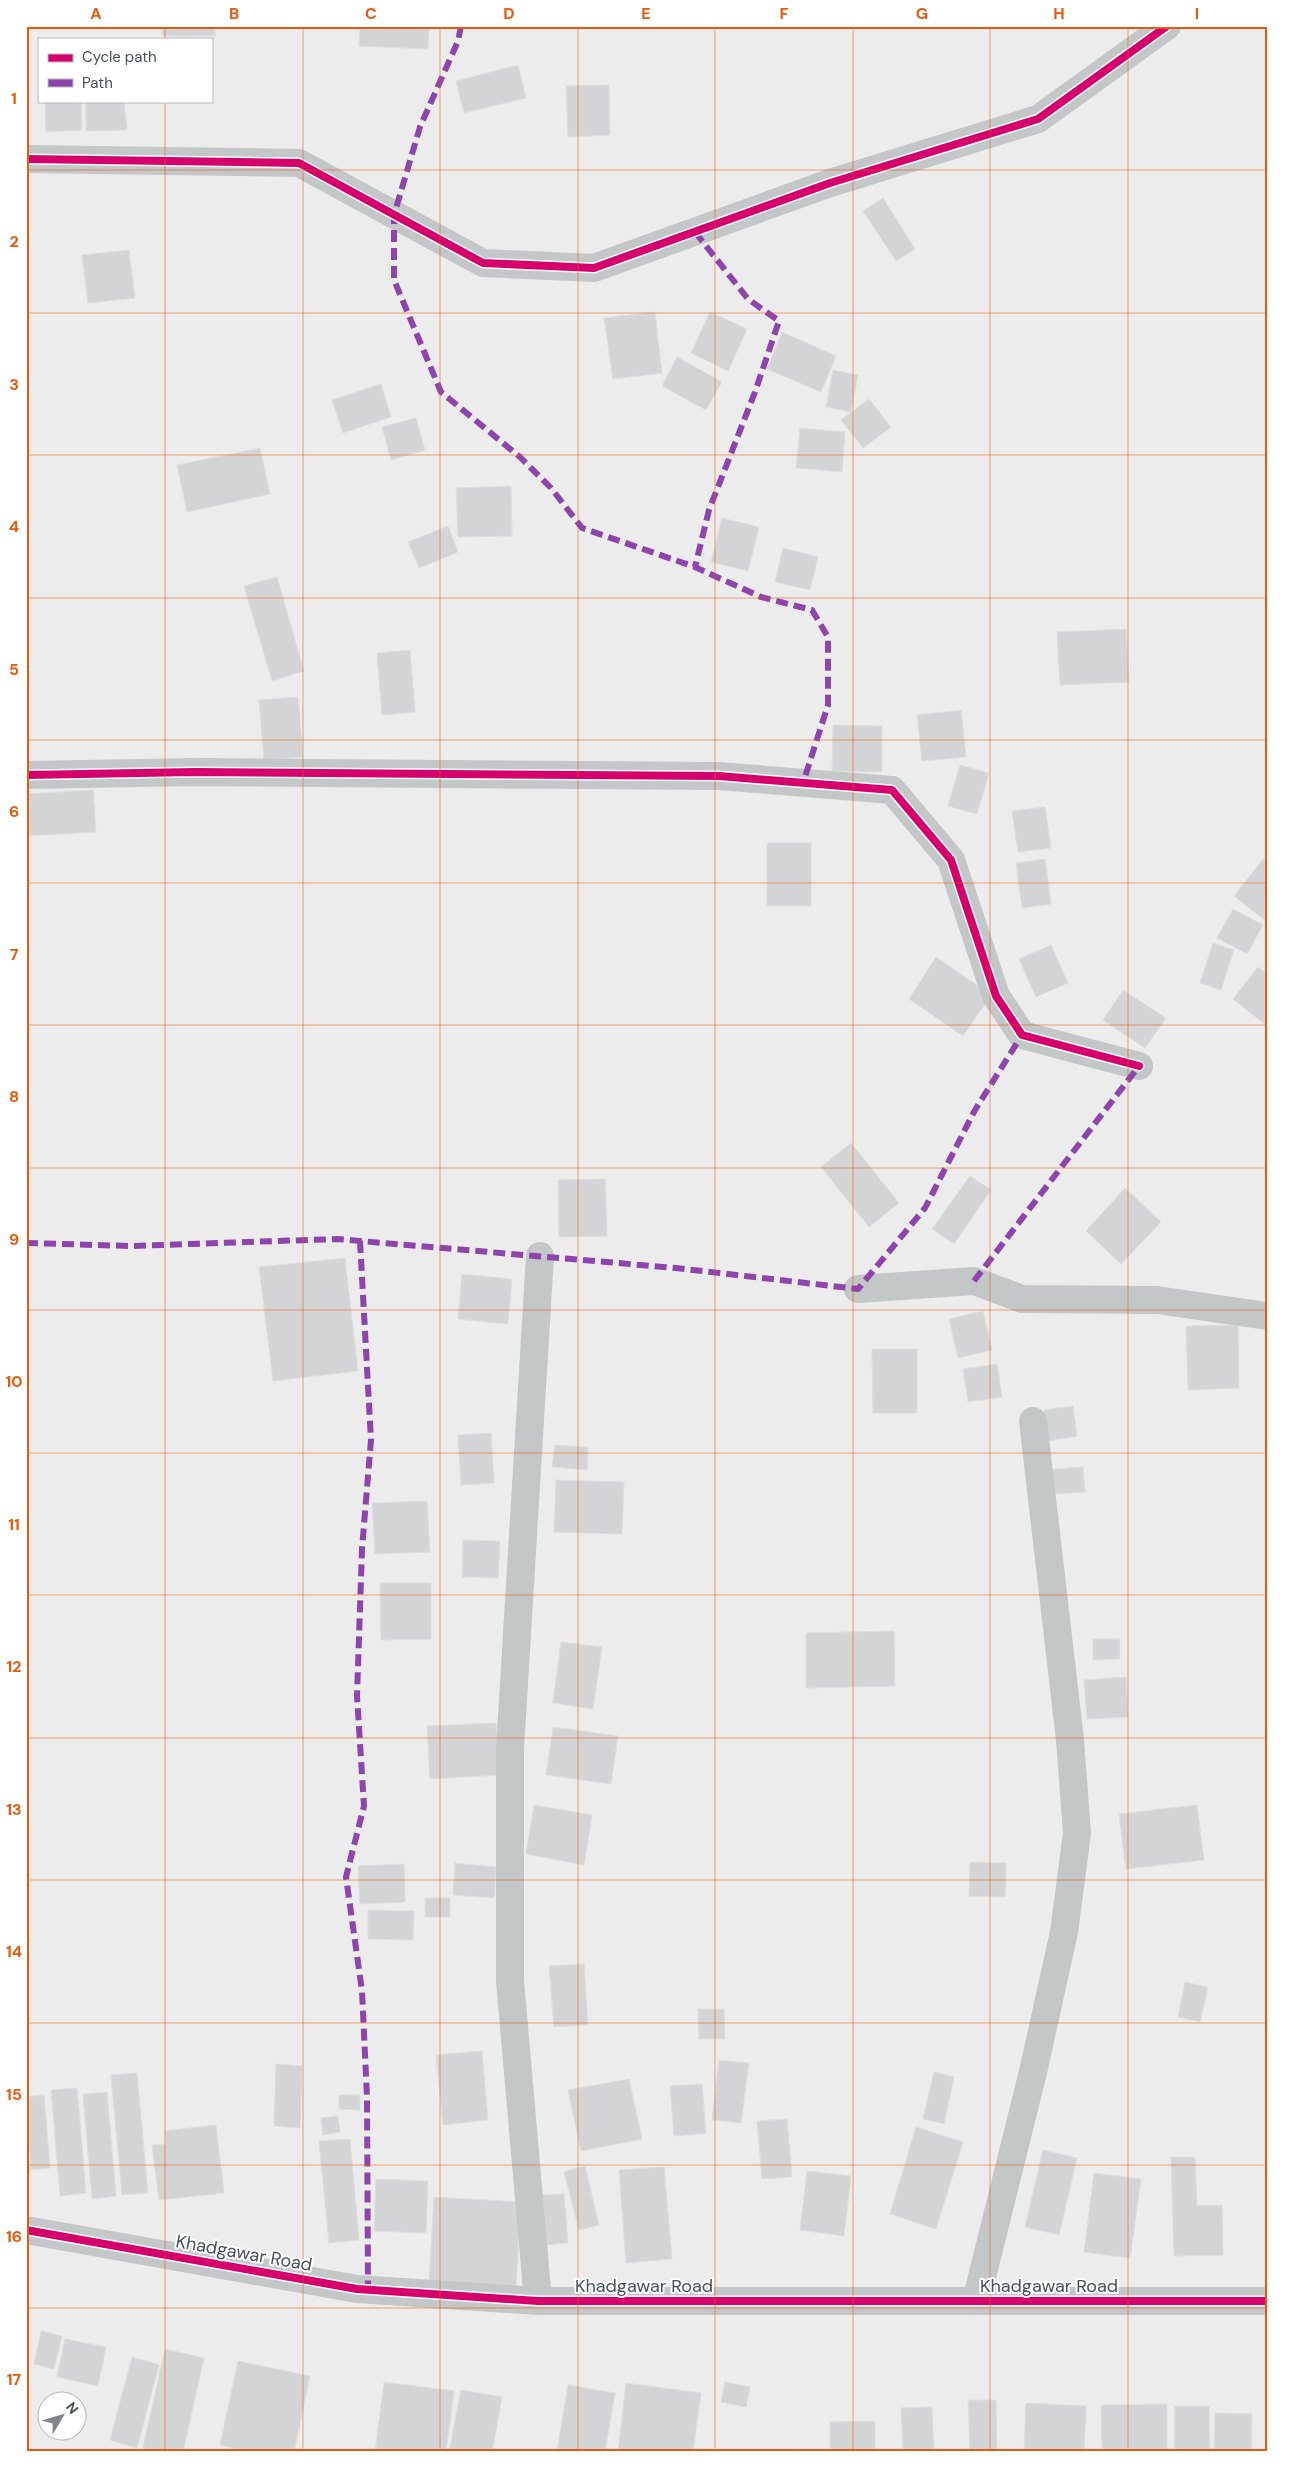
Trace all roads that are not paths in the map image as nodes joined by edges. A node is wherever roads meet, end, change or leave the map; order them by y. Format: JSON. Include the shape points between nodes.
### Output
{"nodes":[{"id":1,"x":1167,"y":26,"type":"edge"},
{"id":2,"x":26,"y":159,"type":"edge"},
{"id":3,"x":26,"y":775,"type":"edge"},
{"id":4,"x":1139,"y":1066,"type":"dead end"},
{"id":5,"x":540,"y":1256,"type":"dead end"},
{"id":6,"x":858,"y":1289,"type":"dead end"},
{"id":7,"x":1267,"y":1316,"type":"edge"},
{"id":8,"x":1033,"y":1421,"type":"dead end"},
{"id":9,"x":26,"y":2230,"type":"edge"},
{"id":10,"x":538,"y":2301,"type":"junction"},
{"id":11,"x":976,"y":2301,"type":"junction"},
{"id":12,"x":1267,"y":2301,"type":"edge"}],
"edges":[{"from":1,"to":2,"type":"street","via":[[1038,120],[830,183],[594,268],[483,263],[299,163]]},
{"from":3,"to":4,"type":"street","via":[[196,772],[719,776],[892,790],[951,860],[996,996],[1022,1035]]},
{"from":5,"to":10,"type":"street","via":[[510,1749],[510,1981]]},
{"from":6,"to":7,"type":"street","via":[[974,1282],[1022,1299],[1157,1300]]},
{"from":8,"to":11,"type":"street","via":[[1070,1740],[1077,1833],[1064,1932]]},
{"from":9,"to":10,"type":"street","name":"Khadgawar Road","via":[[357,2289]]},
{"from":10,"to":11,"type":"street","name":"Khadgawar Road"},
{"from":11,"to":12,"type":"street","name":"Khadgawar Road"}]}
